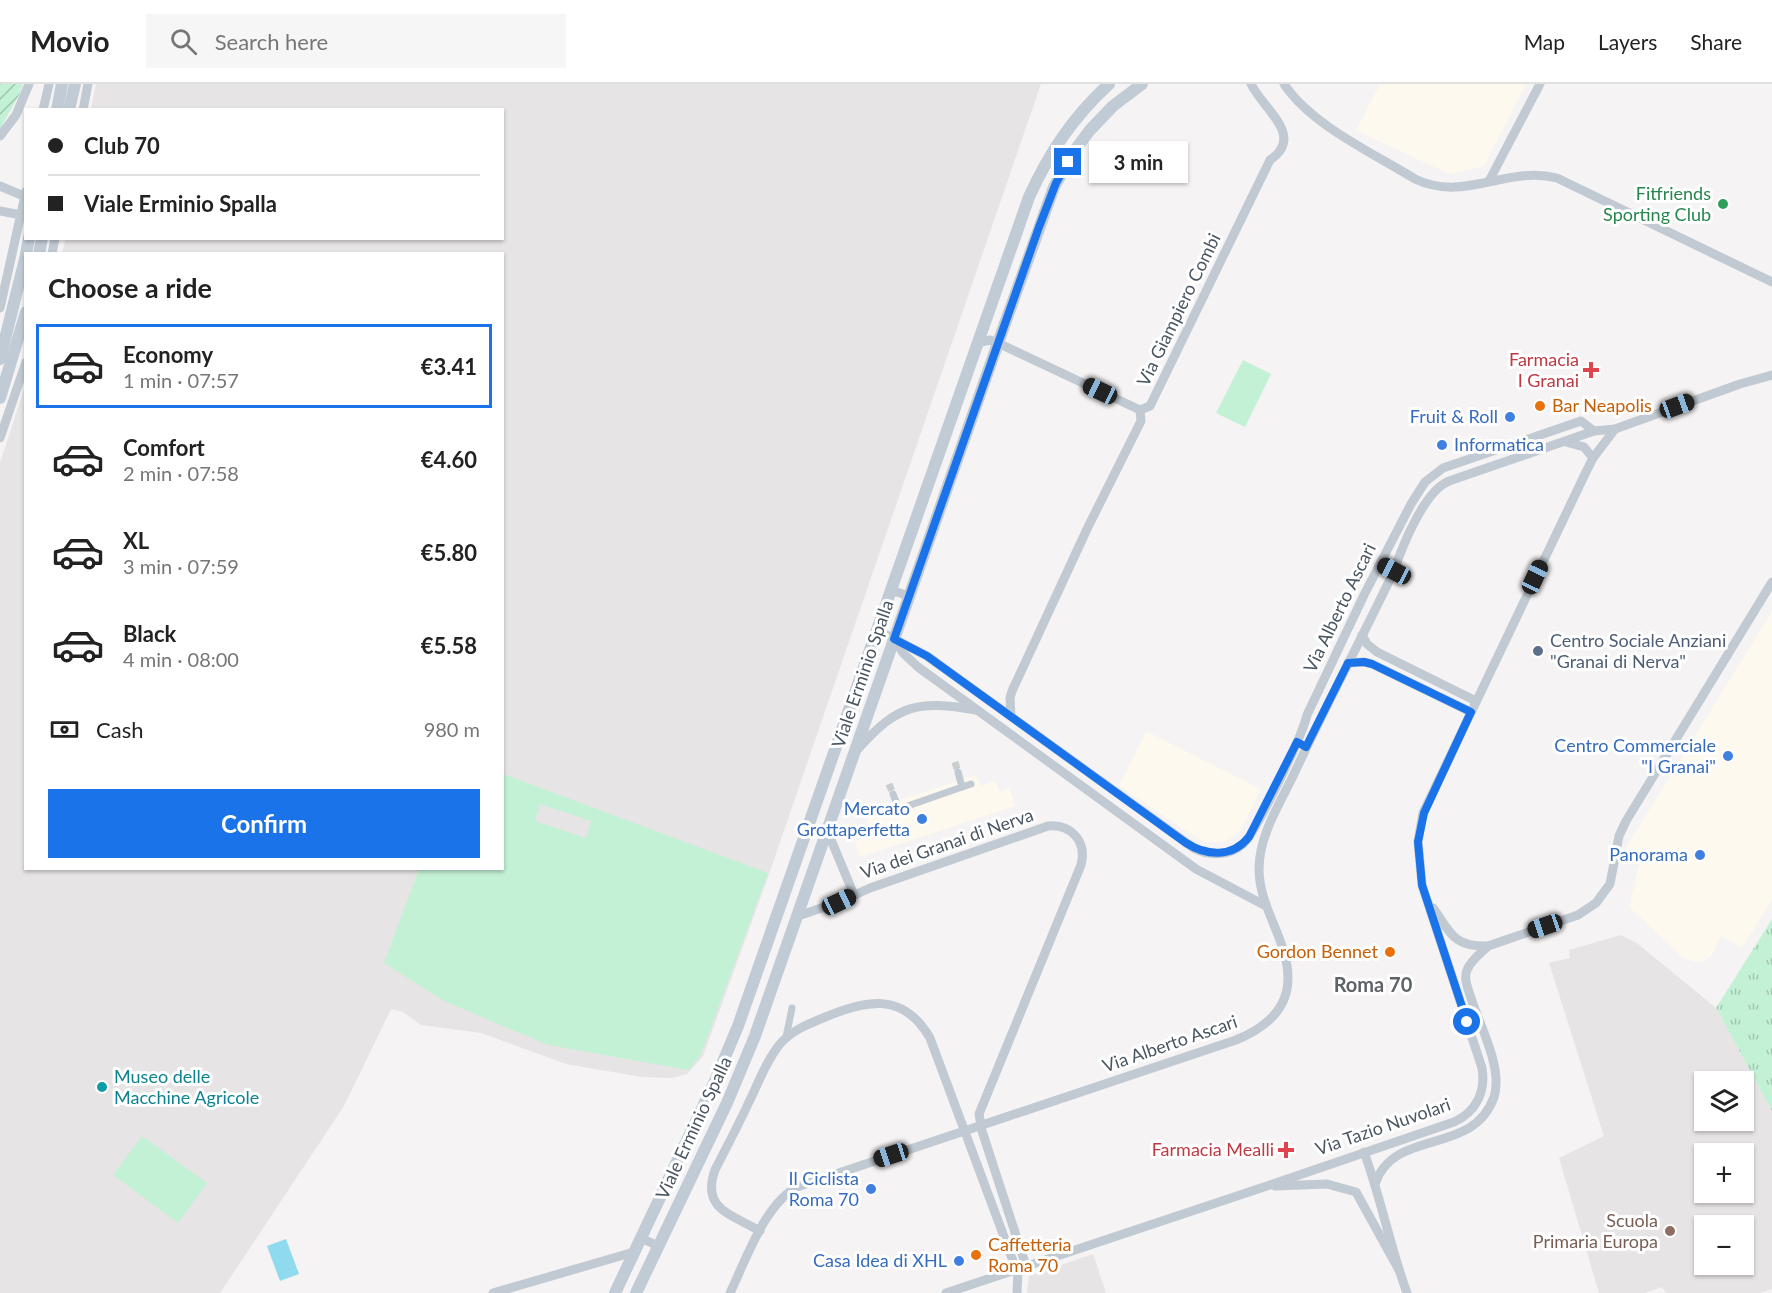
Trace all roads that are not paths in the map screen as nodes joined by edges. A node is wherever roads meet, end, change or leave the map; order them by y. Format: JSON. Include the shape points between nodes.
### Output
{"nodes":[{"id":1,"x":29,"y":84,"type":"edge"},
{"id":2,"x":49,"y":84,"type":"edge"},
{"id":3,"x":62,"y":84,"type":"edge"},
{"id":4,"x":75,"y":84,"type":"edge"},
{"id":5,"x":88,"y":84,"type":"edge"},
{"id":6,"x":1109,"y":84,"type":"edge"},
{"id":7,"x":1142,"y":84,"type":"edge"},
{"id":8,"x":1251,"y":84,"type":"edge"},
{"id":9,"x":1284,"y":84,"type":"edge"},
{"id":10,"x":1540,"y":84,"type":"edge"},
{"id":11,"x":43,"y":108,"type":"edge"},
{"id":12,"x":57,"y":108,"type":"edge"},
{"id":13,"x":69,"y":108,"type":"edge"},
{"id":14,"x":83,"y":108,"type":"edge"},
{"id":15,"x":0,"y":136,"type":"edge"},
{"id":16,"x":1489,"y":182,"type":"junction"},
{"id":17,"x":0,"y":186,"type":"edge"},
{"id":18,"x":24,"y":195,"type":"edge"},
{"id":19,"x":0,"y":211,"type":"edge"},
{"id":20,"x":23,"y":214,"type":"edge"},
{"id":21,"x":24,"y":262,"type":"edge"},
{"id":22,"x":1772,"y":282,"type":"edge"},
{"id":23,"x":0,"y":308,"type":"edge"},
{"id":24,"x":24,"y":319,"type":"edge"},
{"id":25,"x":977,"y":343,"type":"junction"},
{"id":26,"x":998,"y":343,"type":"junction"},
{"id":27,"x":0,"y":359,"type":"edge"},
{"id":28,"x":24,"y":368,"type":"edge"},
{"id":29,"x":1772,"y":375,"type":"edge"},
{"id":30,"x":0,"y":398,"type":"edge"},
{"id":31,"x":1140,"y":410,"type":"junction"},
{"id":32,"x":1615,"y":429,"type":"junction"},
{"id":33,"x":1594,"y":431,"type":"junction"},
{"id":34,"x":0,"y":438,"type":"edge"},
{"id":35,"x":1561,"y":442,"type":"junction"},
{"id":36,"x":1593,"y":458,"type":"junction"},
{"id":37,"x":1472,"y":459,"type":"junction"},
{"id":38,"x":1476,"y":471,"type":"junction"},
{"id":39,"x":1379,"y":564,"type":"junction"},
{"id":40,"x":1394,"y":571,"type":"junction"},
{"id":41,"x":1772,"y":582,"type":"edge"},
{"id":42,"x":891,"y":590,"type":"junction"},
{"id":43,"x":909,"y":596,"type":"junction"},
{"id":44,"x":877,"y":630,"type":"junction"},
{"id":45,"x":1362,"y":635,"type":"junction"},
{"id":46,"x":894,"y":639,"type":"junction"},
{"id":47,"x":1348,"y":663,"type":"junction"},
{"id":48,"x":1476,"y":701,"type":"junction"},
{"id":49,"x":977,"y":710,"type":"junction"},
{"id":50,"x":1471,"y":712,"type":"junction"},
{"id":51,"x":1011,"y":716,"type":"junction"},
{"id":52,"x":1297,"y":742,"type":"junction"},
{"id":53,"x":1306,"y":747,"type":"junction"},
{"id":54,"x":856,"y":750,"type":"junction"},
{"id":55,"x":958,"y":772,"type":"tunnel mouth"},
{"id":56,"x":971,"y":784,"type":"dead end"},
{"id":57,"x":962,"y":787,"type":"junction"},
{"id":58,"x":1117,"y":793,"type":"junction"},
{"id":59,"x":893,"y":794,"type":"tunnel mouth"},
{"id":60,"x":1109,"y":805,"type":"junction"},
{"id":61,"x":1167,"y":829,"type":"junction"},
{"id":62,"x":827,"y":830,"type":"junction"},
{"id":63,"x":1158,"y":842,"type":"junction"},
{"id":64,"x":854,"y":895,"type":"junction"},
{"id":65,"x":1428,"y":902,"type":"junction"},
{"id":66,"x":1266,"y":906,"type":"junction"},
{"id":67,"x":798,"y":916,"type":"junction"},
{"id":68,"x":1488,"y":946,"type":"junction"},
{"id":69,"x":1470,"y":994,"type":"junction"},
{"id":70,"x":1459,"y":997,"type":"junction"},
{"id":71,"x":792,"y":1008,"type":"dead end"},
{"id":72,"x":786,"y":1038,"type":"junction"},
{"id":73,"x":980,"y":1124,"type":"junction"},
{"id":74,"x":964,"y":1130,"type":"junction"},
{"id":75,"x":1415,"y":1134,"type":"junction"},
{"id":76,"x":1364,"y":1152,"type":"junction"},
{"id":77,"x":1394,"y":1156,"type":"junction"},
{"id":78,"x":1375,"y":1184,"type":"junction"},
{"id":79,"x":1267,"y":1186,"type":"junction"},
{"id":80,"x":760,"y":1231,"type":"junction"},
{"id":81,"x":641,"y":1238,"type":"junction"},
{"id":82,"x":658,"y":1246,"type":"junction"},
{"id":83,"x":634,"y":1252,"type":"junction"},
{"id":84,"x":1020,"y":1268,"type":"junction"},
{"id":85,"x":1399,"y":1270,"type":"junction"},
{"id":86,"x":493,"y":1293,"type":"edge"},
{"id":87,"x":615,"y":1293,"type":"edge"},
{"id":88,"x":636,"y":1293,"type":"edge"},
{"id":89,"x":730,"y":1293,"type":"edge"},
{"id":90,"x":946,"y":1293,"type":"edge"},
{"id":91,"x":1017,"y":1293,"type":"edge"},
{"id":92,"x":1407,"y":1293,"type":"edge"}],
"edges":[{"from":1,"to":15,"type":"street","via":[[16,115]]},
{"from":2,"to":11,"type":"street"},
{"from":3,"to":12,"type":"main road"},
{"from":4,"to":13,"type":"main road"},
{"from":5,"to":14,"type":"street"},
{"from":6,"to":25,"type":"main road","name":"Viale Erminio Spalla","via":[[1066,129],[1040,173]]},
{"from":7,"to":26,"type":"main road","name":"Viale Erminio Spalla","via":[[1095,123],[1065,167],[1046,208]]},
{"from":8,"to":31,"type":"street","name":"Via Giampiero Combi","via":[[1279,122],[1282,143],[1270,160],[1150,406]]},
{"from":9,"to":16,"type":"street","via":[[1301,106],[1322,123],[1423,183],[1446,188]]},
{"from":10,"to":16,"type":"street"},
{"from":16,"to":22,"type":"street","via":[[1523,175],[1557,178]]},
{"from":17,"to":18,"type":"street"},
{"from":19,"to":20,"type":"street"},
{"from":20,"to":23,"type":"street"},
{"from":21,"to":27,"type":"main road"},
{"from":24,"to":30,"type":"main road"},
{"from":25,"to":26,"type":"street"},
{"from":25,"to":42,"type":"main road","name":"Viale Erminio Spalla"},
{"from":26,"to":31,"type":"street"},
{"from":26,"to":43,"type":"main road","name":"Viale Erminio Spalla"},
{"from":28,"to":34,"type":"street"},
{"from":29,"to":32,"type":"street"},
{"from":31,"to":51,"type":"street","name":"Via Giampiero Combi","via":[[1142,421],[1012,692]]},
{"from":32,"to":33,"type":"street"},
{"from":32,"to":36,"type":"street","name":"Via Tazio Nuvolari"},
{"from":33,"to":35,"type":"street"},
{"from":33,"to":37,"type":"street","name":"Via Alberto Ascari","via":[[1581,421]]},
{"from":35,"to":36,"type":"street","via":[[1584,447]]},
{"from":35,"to":38,"type":"street","name":"Via Alberto Ascari"},
{"from":36,"to":48,"type":"street","name":"Via Tazio Nuvolari"},
{"from":37,"to":38,"type":"street"},
{"from":37,"to":39,"type":"street","name":"Via Alberto Ascari","via":[[1440,470],[1425,482]]},
{"from":38,"to":40,"type":"street","name":"Via Alberto Ascari","via":[[1436,489],[1401,550]]},
{"from":39,"to":40,"type":"street"},
{"from":39,"to":52,"type":"street","name":"Via Alberto Ascari"},
{"from":40,"to":45,"type":"street","name":"Via Alberto Ascari"},
{"from":41,"to":68,"type":"street","via":[[1626,821],[1612,879],[1603,895],[1578,915]]},
{"from":42,"to":43,"type":"street"},
{"from":42,"to":44,"type":"main road","name":"Viale Erminio Spalla"},
{"from":43,"to":46,"type":"main road","name":"Viale Erminio Spalla"},
{"from":44,"to":46,"type":"street"},
{"from":44,"to":81,"type":"main road","name":"Viale Erminio Spalla","via":[[729,1050]]},
{"from":45,"to":47,"type":"street","name":"Via Alberto Ascari"},
{"from":45,"to":48,"type":"street","via":[[1377,652]]},
{"from":46,"to":49,"type":"street","via":[[918,667]]},
{"from":46,"to":51,"type":"street","via":[[927,656]]},
{"from":46,"to":54,"type":"main road","name":"Viale Erminio Spalla"},
{"from":47,"to":50,"type":"street","via":[[1372,664]]},
{"from":47,"to":53,"type":"street","name":"Via Alberto Ascari"},
{"from":48,"to":50,"type":"street","name":"Via Tazio Nuvolari"},
{"from":49,"to":54,"type":"street","via":[[933,704],[913,707],[884,722]]},
{"from":49,"to":60,"type":"street"},
{"from":50,"to":65,"type":"street","name":"Via Tazio Nuvolari","via":[[1420,825],[1419,871]]},
{"from":51,"to":58,"type":"street"},
{"from":52,"to":53,"type":"street"},
{"from":52,"to":61,"type":"street","name":"Via Alberto Ascari","via":[[1247,840],[1238,848],[1202,852]]},
{"from":53,"to":66,"type":"street","name":"Via Alberto Ascari","via":[[1261,851],[1259,876]]},
{"from":54,"to":62,"type":"main road","name":"Viale Erminio Spalla"},
{"from":55,"to":57,"type":"street"},
{"from":56,"to":57,"type":"street"},
{"from":57,"to":59,"type":"street","via":[[895,810]]},
{"from":58,"to":60,"type":"street"},
{"from":58,"to":61,"type":"street"},
{"from":60,"to":63,"type":"street"},
{"from":61,"to":63,"type":"street"},
{"from":62,"to":64,"type":"street"},
{"from":62,"to":67,"type":"main road","name":"Viale Erminio Spalla"},
{"from":63,"to":66,"type":"street","via":[[1204,874]]},
{"from":64,"to":67,"type":"street"},
{"from":64,"to":73,"type":"street","name":"Via dei Granai di Nerva","via":[[1048,826],[1069,830],[1080,842],[1083,858],[1072,891],[980,1110]]},
{"from":65,"to":68,"type":"street","name":"Via Tazio Nuvolari","via":[[1456,940]]},
{"from":65,"to":70,"type":"street","name":"Via Tazio Nuvolari"},
{"from":66,"to":73,"type":"street","name":"Via Alberto Ascari","via":[[1288,975],[1284,1000],[1265,1025],[1204,1051]]},
{"from":67,"to":82,"type":"main road","name":"Viale Erminio Spalla","via":[[742,1069]]},
{"from":68,"to":69,"type":"street","name":"Via Tazio Nuvolari","via":[[1467,971]]},
{"from":69,"to":70,"type":"street"},
{"from":69,"to":77,"type":"street","name":"Via Tazio Nuvolari","via":[[1496,1072],[1490,1105],[1466,1130]]},
{"from":70,"to":75,"type":"street","name":"Via Tazio Nuvolari","via":[[1482,1068],[1480,1096],[1462,1117]]},
{"from":71,"to":72,"type":"street"},
{"from":72,"to":74,"type":"street","via":[[836,1012],[873,1002],[904,1011],[932,1042]]},
{"from":72,"to":80,"type":"street","via":[[767,1064],[711,1184],[711,1194],[718,1205]]},
{"from":73,"to":74,"type":"street","name":"Via Alberto Ascari"},
{"from":73,"to":84,"type":"street"},
{"from":74,"to":80,"type":"street","name":"Via Alberto Ascari","via":[[796,1187],[775,1204]]},
{"from":74,"to":84,"type":"street"},
{"from":75,"to":76,"type":"street","name":"Via Tazio Nuvolari"},
{"from":75,"to":77,"type":"street"},
{"from":76,"to":78,"type":"street"},
{"from":76,"to":79,"type":"street","name":"Via Tazio Nuvolari"},
{"from":77,"to":78,"type":"street","name":"Via Tazio Nuvolari","via":[[1380,1171]]},
{"from":78,"to":85,"type":"street"},
{"from":79,"to":84,"type":"street","name":"Via Tazio Nuvolari"},
{"from":79,"to":85,"type":"street","name":"Via Tazio Nuvolari","via":[[1328,1184],[1356,1192]]},
{"from":80,"to":89,"type":"street","name":"Via Alberto Ascari"},
{"from":81,"to":82,"type":"street"},
{"from":81,"to":83,"type":"main road","name":"Viale Erminio Spalla"},
{"from":82,"to":88,"type":"main road","name":"Viale Erminio Spalla"},
{"from":83,"to":86,"type":"street"},
{"from":83,"to":87,"type":"main road","name":"Viale Erminio Spalla"},
{"from":84,"to":90,"type":"street","name":"Via Tazio Nuvolari"},
{"from":84,"to":91,"type":"street"},
{"from":85,"to":92,"type":"street"}]}
